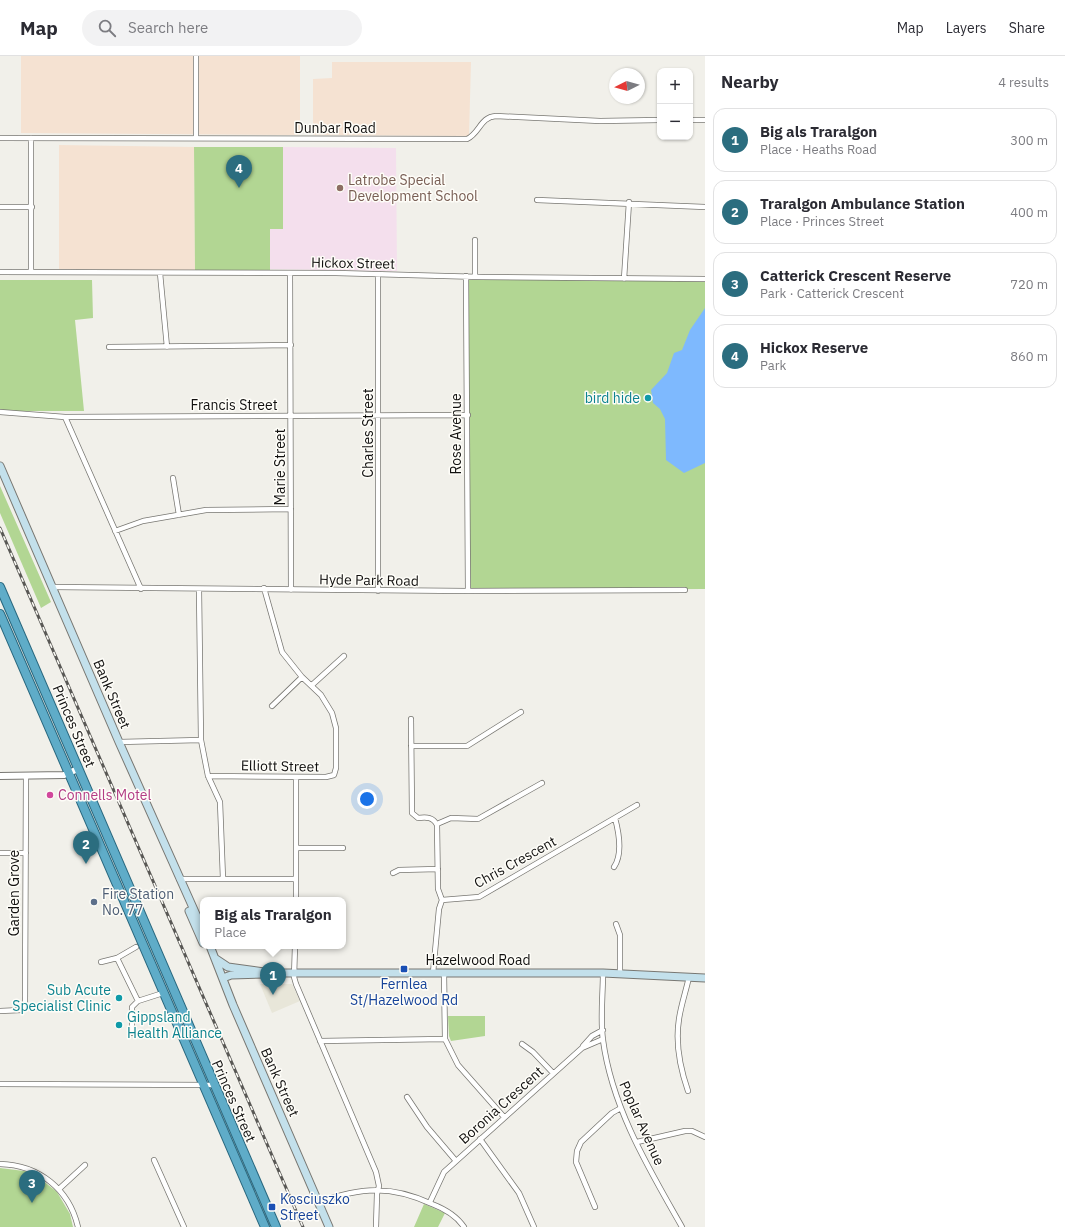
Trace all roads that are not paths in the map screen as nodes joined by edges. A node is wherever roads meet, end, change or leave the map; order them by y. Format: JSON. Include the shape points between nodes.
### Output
{"nodes":[{"id":1,"x":196,"y":56,"type":"edge"},
{"id":2,"x":657,"y":120,"type":"edge"},
{"id":3,"x":693,"y":120,"type":"edge"},
{"id":4,"x":705,"y":120,"type":"edge"},
{"id":5,"x":0,"y":138,"type":"edge"},
{"id":6,"x":31,"y":138,"type":"junction"},
{"id":7,"x":196,"y":138,"type":"junction"},
{"id":8,"x":537,"y":200,"type":"dead end"},
{"id":9,"x":629,"y":202,"type":"junction"},
{"id":10,"x":0,"y":207,"type":"edge"},
{"id":11,"x":32,"y":207,"type":"junction"},
{"id":12,"x":705,"y":207,"type":"edge"},
{"id":13,"x":475,"y":240,"type":"dead end"},
{"id":14,"x":0,"y":272,"type":"edge"},
{"id":15,"x":31,"y":272,"type":"junction"},
{"id":16,"x":160,"y":273,"type":"junction"},
{"id":17,"x":290,"y":273,"type":"junction"},
{"id":18,"x":378,"y":275,"type":"junction"},
{"id":19,"x":466,"y":276,"type":"junction"},
{"id":20,"x":475,"y":276,"type":"junction"},
{"id":21,"x":624,"y":279,"type":"junction"},
{"id":22,"x":705,"y":279,"type":"edge"},
{"id":23,"x":291,"y":345,"type":"junction"},
{"id":24,"x":167,"y":347,"type":"junction"},
{"id":25,"x":109,"y":348,"type":"dead end"},
{"id":26,"x":0,"y":412,"type":"edge"},
{"id":27,"x":468,"y":415,"type":"junction"},
{"id":28,"x":291,"y":416,"type":"junction"},
{"id":29,"x":379,"y":416,"type":"junction"},
{"id":30,"x":65,"y":417,"type":"junction"},
{"id":31,"x":0,"y":466,"type":"edge"},
{"id":32,"x":173,"y":478,"type":"dead end"},
{"id":33,"x":291,"y":509,"type":"junction"},
{"id":34,"x":179,"y":515,"type":"junction"},
{"id":35,"x":115,"y":530,"type":"junction"},
{"id":36,"x":0,"y":587,"type":"edge"},
{"id":37,"x":52,"y":587,"type":"junction"},
{"id":38,"x":264,"y":588,"type":"junction"},
{"id":39,"x":141,"y":590,"type":"junction"},
{"id":40,"x":199,"y":590,"type":"junction"},
{"id":41,"x":292,"y":590,"type":"junction"},
{"id":42,"x":685,"y":590,"type":"dead end"},
{"id":43,"x":378,"y":591,"type":"junction"},
{"id":44,"x":468,"y":591,"type":"junction"},
{"id":45,"x":0,"y":614,"type":"edge"},
{"id":46,"x":344,"y":656,"type":"dead end"},
{"id":47,"x":302,"y":677,"type":"junction"},
{"id":48,"x":312,"y":685,"type":"junction"},
{"id":49,"x":272,"y":706,"type":"dead end"},
{"id":50,"x":521,"y":712,"type":"dead end"},
{"id":51,"x":411,"y":719,"type":"dead end"},
{"id":52,"x":200,"y":740,"type":"junction"},
{"id":53,"x":119,"y":742,"type":"junction"},
{"id":54,"x":411,"y":746,"type":"junction"},
{"id":55,"x":78,"y":769,"type":"junction"},
{"id":56,"x":68,"y":773,"type":"junction"},
{"id":57,"x":0,"y":776,"type":"edge"},
{"id":58,"x":26,"y":776,"type":"junction"},
{"id":59,"x":208,"y":776,"type":"junction"},
{"id":60,"x":296,"y":777,"type":"junction"},
{"id":61,"x":542,"y":783,"type":"dead end"},
{"id":62,"x":637,"y":805,"type":"dead end"},
{"id":63,"x":615,"y":818,"type":"junction"},
{"id":64,"x":436,"y":824,"type":"junction"},
{"id":65,"x":296,"y":848,"type":"junction"},
{"id":66,"x":343,"y":848,"type":"dead end"},
{"id":67,"x":0,"y":853,"type":"edge"},
{"id":68,"x":26,"y":853,"type":"junction"},
{"id":69,"x":614,"y":867,"type":"dead end"},
{"id":70,"x":438,"y":869,"type":"junction"},
{"id":71,"x":393,"y":873,"type":"dead end"},
{"id":72,"x":178,"y":879,"type":"junction"},
{"id":73,"x":223,"y":879,"type":"junction"},
{"id":74,"x":295,"y":879,"type":"junction"},
{"id":75,"x":296,"y":897,"type":"edge"},
{"id":76,"x":442,"y":900,"type":"junction"},
{"id":77,"x":200,"y":924,"type":"edge"},
{"id":78,"x":616,"y":924,"type":"dead end"},
{"id":79,"x":200,"y":936,"type":"edge"},
{"id":80,"x":136,"y":947,"type":"dead end"},
{"id":81,"x":207,"y":949,"type":"edge"},
{"id":82,"x":211,"y":949,"type":"edge"},
{"id":83,"x":295,"y":949,"type":"edge"},
{"id":84,"x":117,"y":958,"type":"junction"},
{"id":85,"x":216,"y":959,"type":"junction"},
{"id":86,"x":101,"y":962,"type":"dead end"},
{"id":87,"x":228,"y":967,"type":"junction"},
{"id":88,"x":271,"y":973,"type":"junction"},
{"id":89,"x":295,"y":973,"type":"junction"},
{"id":90,"x":433,"y":973,"type":"junction"},
{"id":91,"x":444,"y":973,"type":"junction"},
{"id":92,"x":603,"y":973,"type":"junction"},
{"id":93,"x":620,"y":973,"type":"junction"},
{"id":94,"x":221,"y":975,"type":"junction"},
{"id":95,"x":687,"y":977,"type":"junction"},
{"id":96,"x":705,"y":978,"type":"edge"},
{"id":97,"x":163,"y":993,"type":"junction"},
{"id":98,"x":138,"y":1000,"type":"junction"},
{"id":99,"x":0,"y":1011,"type":"edge"},
{"id":100,"x":603,"y":1030,"type":"junction"},
{"id":101,"x":132,"y":1033,"type":"dead end"},
{"id":102,"x":445,"y":1039,"type":"junction"},
{"id":103,"x":602,"y":1039,"type":"junction"},
{"id":104,"x":320,"y":1041,"type":"junction"},
{"id":105,"x":522,"y":1044,"type":"dead end"},
{"id":106,"x":582,"y":1048,"type":"junction"},
{"id":107,"x":553,"y":1073,"type":"junction"},
{"id":108,"x":0,"y":1084,"type":"edge"},
{"id":109,"x":213,"y":1085,"type":"junction"},
{"id":110,"x":203,"y":1086,"type":"junction"},
{"id":111,"x":688,"y":1092,"type":"dead end"},
{"id":112,"x":407,"y":1097,"type":"dead end"},
{"id":113,"x":621,"y":1108,"type":"junction"},
{"id":114,"x":504,"y":1117,"type":"junction"},
{"id":115,"x":705,"y":1137,"type":"edge"},
{"id":116,"x":480,"y":1139,"type":"junction"},
{"id":117,"x":637,"y":1142,"type":"junction"},
{"id":118,"x":154,"y":1160,"type":"dead end"},
{"id":119,"x":456,"y":1161,"type":"junction"},
{"id":120,"x":0,"y":1164,"type":"edge"},
{"id":121,"x":85,"y":1165,"type":"dead end"},
{"id":122,"x":58,"y":1188,"type":"junction"},
{"id":123,"x":379,"y":1190,"type":"junction"},
{"id":124,"x":319,"y":1202,"type":"junction"},
{"id":125,"x":430,"y":1202,"type":"junction"},
{"id":126,"x":595,"y":1207,"type":"dead end"},
{"id":127,"x":78,"y":1227,"type":"edge"},
{"id":128,"x":184,"y":1227,"type":"edge"},
{"id":129,"x":265,"y":1227,"type":"edge"},
{"id":130,"x":276,"y":1227,"type":"edge"},
{"id":131,"x":329,"y":1227,"type":"edge"},
{"id":132,"x":376,"y":1227,"type":"edge"},
{"id":133,"x":464,"y":1227,"type":"edge"},
{"id":134,"x":534,"y":1227,"type":"edge"},
{"id":135,"x":682,"y":1227,"type":"edge"}],
"edges":[{"from":1,"to":7,"type":"street"},
{"from":2,"to":7,"type":"street","name":"Dunbar Road","via":[[600,121],[496,116],[483,120],[474,135],[467,139]]},
{"from":3,"to":4,"type":"street"},
{"from":5,"to":6,"type":"street","name":"Dunbar Road"},
{"from":6,"to":7,"type":"street","name":"Dunbar Road"},
{"from":6,"to":11,"type":"street"},
{"from":8,"to":9,"type":"street"},
{"from":9,"to":12,"type":"street"},
{"from":9,"to":21,"type":"street"},
{"from":10,"to":11,"type":"street"},
{"from":11,"to":15,"type":"street"},
{"from":13,"to":20,"type":"street"},
{"from":14,"to":15,"type":"street","name":"Hickox Street"},
{"from":15,"to":16,"type":"street","name":"Hickox Street"},
{"from":16,"to":17,"type":"street","name":"Hickox Street"},
{"from":16,"to":24,"type":"street"},
{"from":17,"to":18,"type":"street","name":"Hickox Street"},
{"from":17,"to":23,"type":"street","name":"Marie Street"},
{"from":18,"to":19,"type":"street","name":"Hickox Street"},
{"from":18,"to":29,"type":"street","name":"Charles Street"},
{"from":19,"to":20,"type":"street","name":"Hickox Street"},
{"from":19,"to":27,"type":"street","name":"Rose Avenue"},
{"from":20,"to":21,"type":"street","name":"Hickox Street"},
{"from":21,"to":22,"type":"street","name":"Hickox Street"},
{"from":23,"to":24,"type":"street"},
{"from":23,"to":28,"type":"street","name":"Marie Street"},
{"from":24,"to":25,"type":"street"},
{"from":26,"to":30,"type":"street","name":"Francis Street"},
{"from":27,"to":29,"type":"street","name":"Francis Street"},
{"from":27,"to":44,"type":"street","name":"Rose Avenue"},
{"from":28,"to":29,"type":"street","name":"Francis Street"},
{"from":28,"to":30,"type":"street","name":"Francis Street"},
{"from":28,"to":33,"type":"street","name":"Marie Street"},
{"from":29,"to":43,"type":"street","name":"Charles Street"},
{"from":30,"to":35,"type":"street"},
{"from":31,"to":37,"type":"main road","name":"Bank Street"},
{"from":32,"to":34,"type":"street"},
{"from":33,"to":34,"type":"street","via":[[206,510]]},
{"from":33,"to":41,"type":"street","name":"Marie Street"},
{"from":34,"to":35,"type":"street","via":[[143,520]]},
{"from":35,"to":39,"type":"street"},
{"from":36,"to":55,"type":"highway","name":"Princes Street"},
{"from":37,"to":39,"type":"street","name":"Hyde Park Road"},
{"from":37,"to":53,"type":"main road","name":"Bank Street"},
{"from":38,"to":40,"type":"street","name":"Hyde Park Road"},
{"from":38,"to":41,"type":"street","name":"Hyde Park Road"},
{"from":38,"to":47,"type":"street","name":"Elliott Street","via":[[282,652]]},
{"from":39,"to":40,"type":"street","name":"Hyde Park Road"},
{"from":40,"to":52,"type":"street"},
{"from":41,"to":43,"type":"street","name":"Hyde Park Road"},
{"from":42,"to":44,"type":"street","name":"Hyde Park Road"},
{"from":43,"to":44,"type":"street","name":"Hyde Park Road"},
{"from":45,"to":56,"type":"highway","name":"Princes Street"},
{"from":46,"to":48,"type":"street"},
{"from":47,"to":48,"type":"street","name":"Elliott Street"},
{"from":47,"to":49,"type":"street"},
{"from":48,"to":60,"type":"street","name":"Elliott Street","via":[[332,713],[336,728],[336,768],[334,775],[326,777]]},
{"from":50,"to":54,"type":"street","via":[[467,746]]},
{"from":51,"to":54,"type":"street"},
{"from":52,"to":53,"type":"street"},
{"from":52,"to":59,"type":"street"},
{"from":53,"to":72,"type":"main road","name":"Bank Street"},
{"from":54,"to":64,"type":"street","via":[[412,813],[418,818],[429,817],[435,820]]},
{"from":55,"to":56,"type":"street"},
{"from":55,"to":109,"type":"highway","name":"Princes Street"},
{"from":56,"to":58,"type":"street"},
{"from":56,"to":97,"type":"highway","name":"Princes Street"},
{"from":57,"to":58,"type":"street"},
{"from":58,"to":68,"type":"street","name":"Garden Grove"},
{"from":59,"to":60,"type":"street","name":"Elliott Street"},
{"from":59,"to":73,"type":"street","via":[[220,802]]},
{"from":60,"to":65,"type":"street"},
{"from":61,"to":64,"type":"street","via":[[478,819],[451,818]]},
{"from":62,"to":63,"type":"street","name":"Chris Crescent"},
{"from":63,"to":69,"type":"street","via":[[618,831],[618,862]]},
{"from":63,"to":76,"type":"street","name":"Chris Crescent","via":[[479,897]]},
{"from":64,"to":70,"type":"street"},
{"from":65,"to":66,"type":"street"},
{"from":65,"to":74,"type":"street"},
{"from":67,"to":68,"type":"street"},
{"from":68,"to":99,"type":"street","name":"Garden Grove","via":[[25,1004],[22,1010]]},
{"from":70,"to":71,"type":"street","via":[[399,870]]},
{"from":70,"to":76,"type":"street","via":[[438,889]]},
{"from":72,"to":73,"type":"street"},
{"from":72,"to":77,"type":"main road","name":"Bank Street"},
{"from":72,"to":79,"type":"main road"},
{"from":73,"to":74,"type":"street"},
{"from":74,"to":75,"type":"street"},
{"from":76,"to":90,"type":"street"},
{"from":78,"to":93,"type":"street","via":[[620,936]]},
{"from":80,"to":84,"type":"street"},
{"from":81,"to":94,"type":"main road"},
{"from":82,"to":85,"type":"main road","name":"Bank Street"},
{"from":83,"to":89,"type":"street"},
{"from":84,"to":86,"type":"street"},
{"from":84,"to":98,"type":"street"},
{"from":85,"to":87,"type":"main road"},
{"from":85,"to":94,"type":"main road","name":"Bank Street"},
{"from":87,"to":88,"type":"main road"},
{"from":87,"to":94,"type":"main road"},
{"from":88,"to":89,"type":"main road","name":"Hazelwood Road"},
{"from":88,"to":94,"type":"main road"},
{"from":89,"to":90,"type":"main road","name":"Hazelwood Road"},
{"from":89,"to":104,"type":"street","via":[[296,984]]},
{"from":90,"to":91,"type":"main road","name":"Hazelwood Road"},
{"from":91,"to":92,"type":"main road","name":"Hazelwood Road"},
{"from":91,"to":102,"type":"street"},
{"from":92,"to":93,"type":"main road","name":"Hazelwood Road"},
{"from":92,"to":100,"type":"street","name":"Poplar Avenue"},
{"from":93,"to":95,"type":"main road","name":"Hazelwood Road"},
{"from":94,"to":124,"type":"main road","name":"Bank Street"},
{"from":95,"to":96,"type":"main road","name":"Hazelwood Road"},
{"from":95,"to":111,"type":"street","via":[[677,1043],[681,1072]]},
{"from":97,"to":98,"type":"street"},
{"from":97,"to":110,"type":"highway","name":"Princes Street"},
{"from":98,"to":101,"type":"street","via":[[132,1007]]},
{"from":100,"to":103,"type":"street","name":"Poplar Avenue"},
{"from":100,"to":106,"type":"street","via":[[592,1036]]},
{"from":102,"to":104,"type":"street"},
{"from":102,"to":114,"type":"street","via":[[458,1065]]},
{"from":103,"to":106,"type":"street","name":"Boronia Crescent"},
{"from":103,"to":113,"type":"street","name":"Poplar Avenue","via":[[610,1080]]},
{"from":104,"to":123,"type":"street","via":[[376,1172]]},
{"from":105,"to":107,"type":"street","via":[[534,1052]]},
{"from":106,"to":107,"type":"street","name":"Boronia Crescent"},
{"from":107,"to":114,"type":"street","name":"Boronia Crescent"},
{"from":108,"to":110,"type":"street"},
{"from":109,"to":110,"type":"street"},
{"from":109,"to":130,"type":"highway","name":"Princes Street"},
{"from":110,"to":129,"type":"highway","name":"Princes Street"},
{"from":112,"to":119,"type":"street","via":[[427,1127]]},
{"from":113,"to":117,"type":"street","name":"Poplar Avenue"},
{"from":113,"to":126,"type":"street","via":[[612,1113],[581,1142],[577,1151],[576,1162]]},
{"from":114,"to":116,"type":"street","name":"Boronia Crescent"},
{"from":115,"to":117,"type":"street","via":[[692,1131],[685,1131]]},
{"from":116,"to":119,"type":"street","name":"Boronia Crescent"},
{"from":116,"to":134,"type":"street","via":[[519,1193]]},
{"from":117,"to":135,"type":"street","name":"Poplar Avenue"},
{"from":118,"to":128,"type":"street"},
{"from":119,"to":125,"type":"street","name":"Boronia Crescent","via":[[444,1172]]},
{"from":120,"to":122,"type":"street","via":[[33,1170]]},
{"from":121,"to":122,"type":"street"},
{"from":122,"to":127,"type":"street","via":[[74,1213]]},
{"from":123,"to":124,"type":"street","via":[[344,1193]]},
{"from":123,"to":125,"type":"street","via":[[395,1191]]},
{"from":123,"to":132,"type":"street"},
{"from":124,"to":131,"type":"main road","name":"Bank Street"},
{"from":125,"to":133,"type":"street","via":[[455,1216]]}]}
